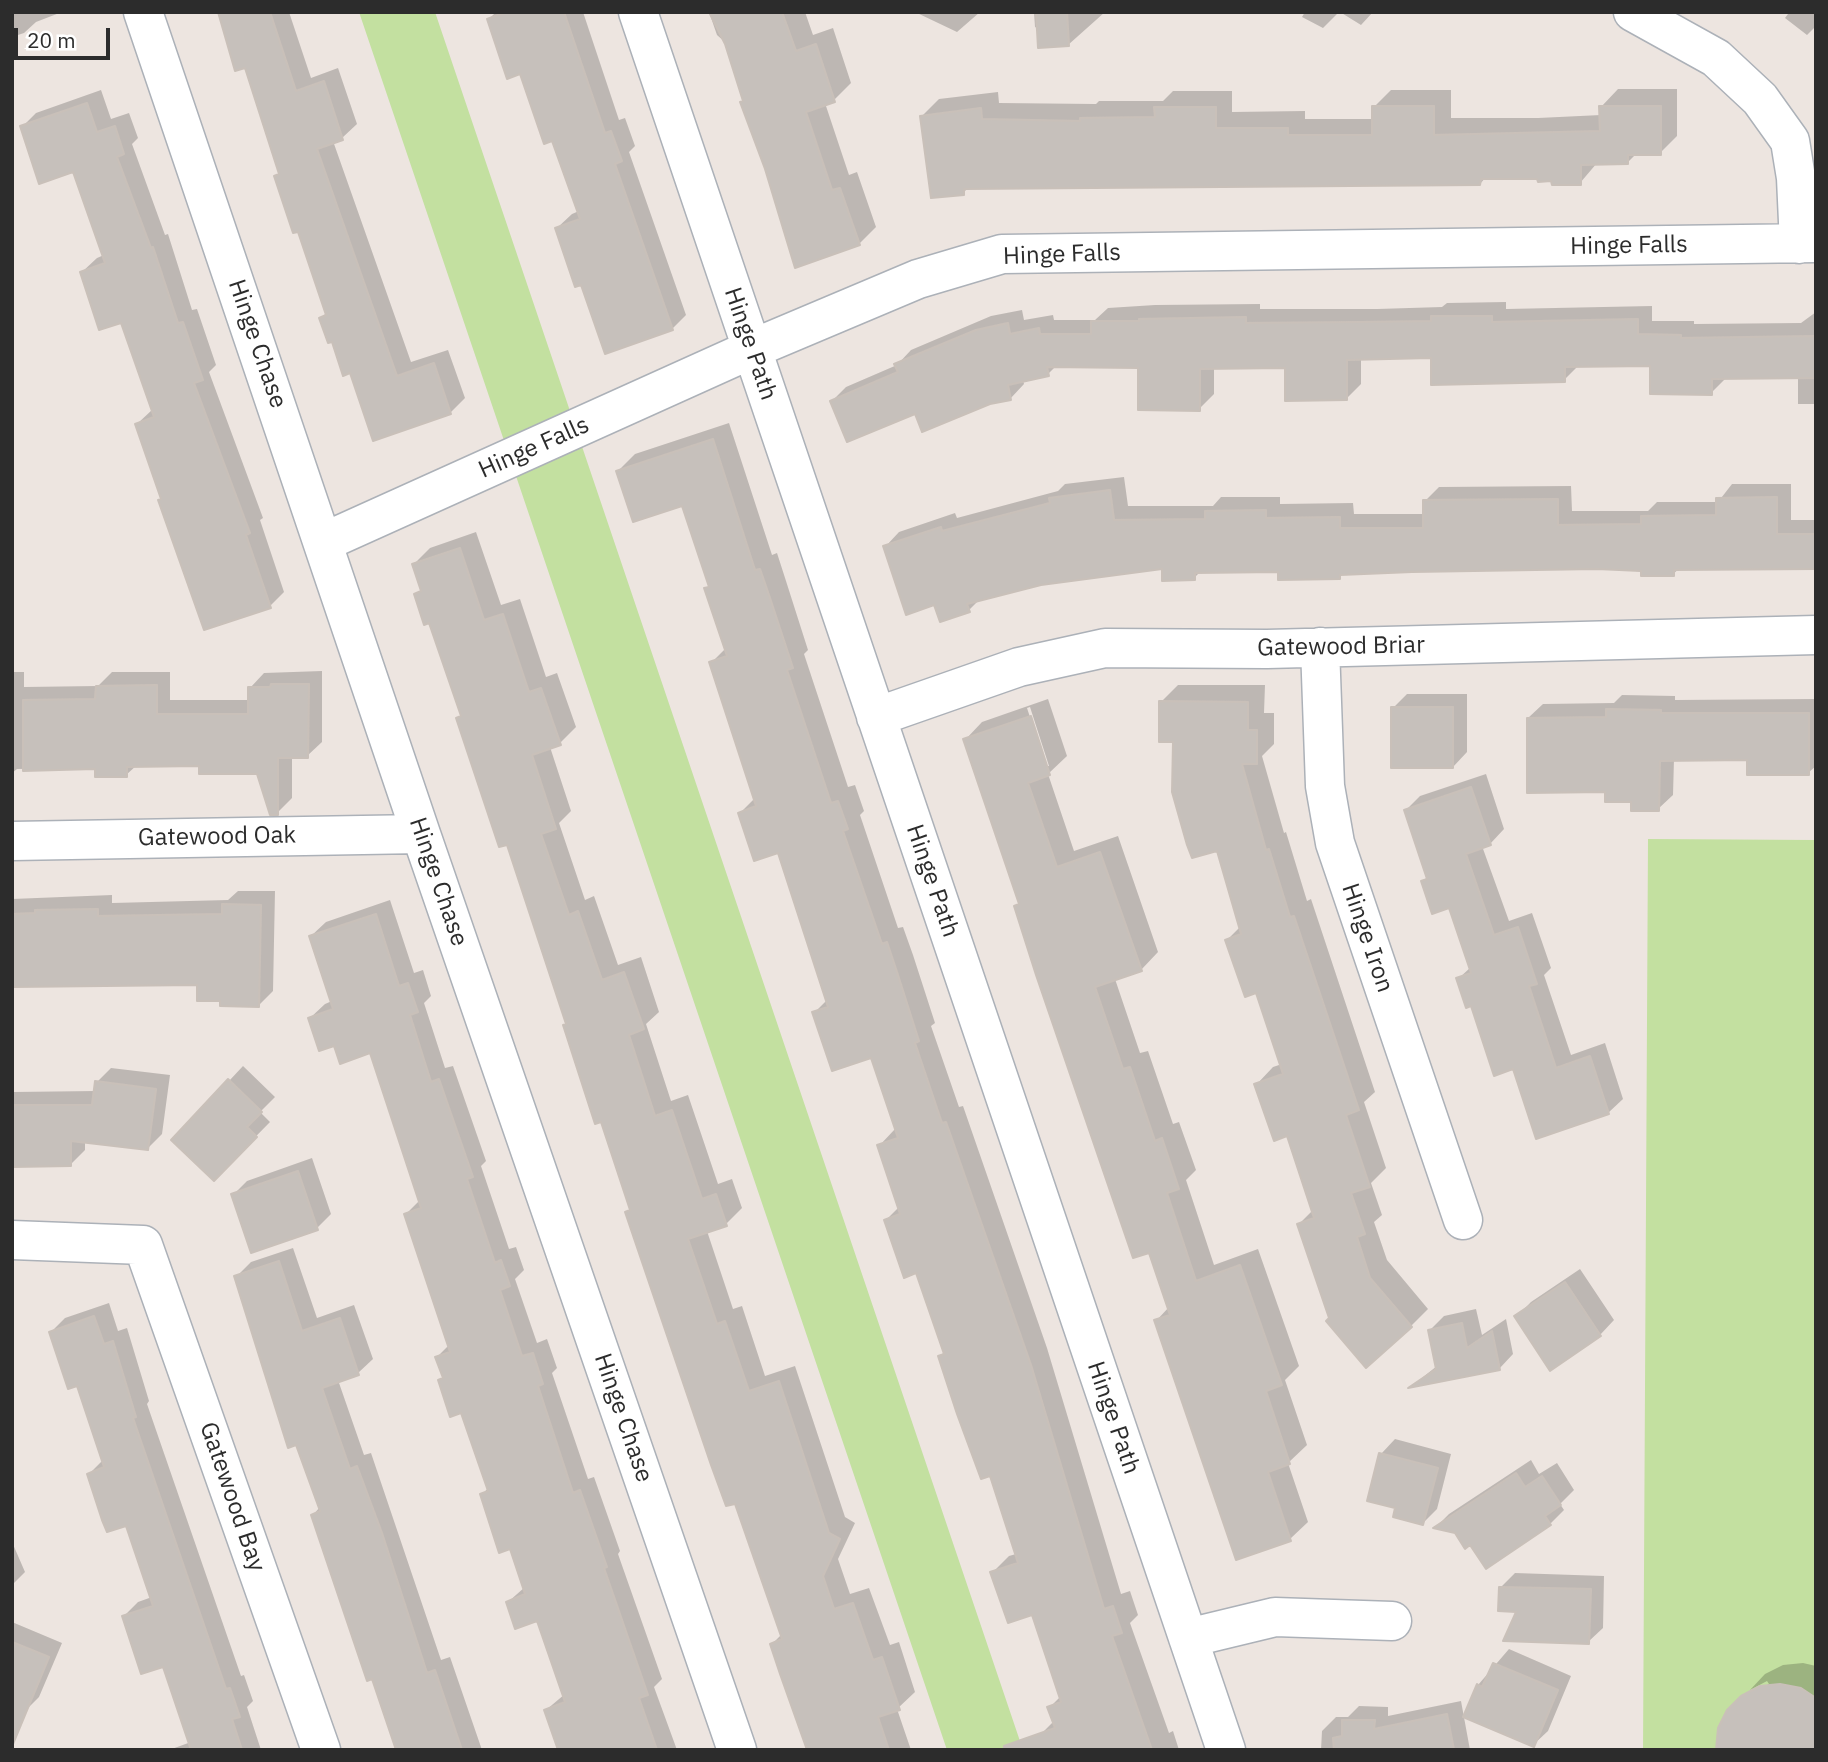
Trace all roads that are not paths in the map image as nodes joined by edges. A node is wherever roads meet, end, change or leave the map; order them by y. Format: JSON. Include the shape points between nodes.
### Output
{"nodes":[{"id":1,"x":144,"y":12,"type":"edge"},
{"id":2,"x":638,"y":12,"type":"edge"},
{"id":3,"x":1633,"y":12,"type":"edge"},
{"id":4,"x":1807,"y":244,"type":"edge"},
{"id":5,"x":752,"y":349,"type":"junction"},
{"id":6,"x":324,"y":542,"type":"junction"},
{"id":7,"x":1816,"y":635,"type":"edge"},
{"id":8,"x":1320,"y":647,"type":"junction"},
{"id":9,"x":876,"y":717,"type":"junction"},
{"id":10,"x":421,"y":834,"type":"junction"},
{"id":11,"x":12,"y":841,"type":"edge"},
{"id":12,"x":1463,"y":1220,"type":"dead end"},
{"id":13,"x":12,"y":1240,"type":"edge"},
{"id":14,"x":1392,"y":1621,"type":"dead end"},
{"id":15,"x":1188,"y":1638,"type":"junction"},
{"id":16,"x":321,"y":1750,"type":"edge"},
{"id":17,"x":737,"y":1750,"type":"edge"},
{"id":18,"x":1226,"y":1750,"type":"edge"}],
"edges":[{"from":1,"to":6,"type":"street","name":"Hinge Chase"},
{"from":2,"to":5,"type":"street","name":"Hinge Path"},
{"from":3,"to":4,"type":"street","via":[[1716,58],[1760,99],[1790,142]]},
{"from":4,"to":5,"type":"street","name":"Hinge Falls","via":[[1002,254],[918,279]]},
{"from":5,"to":6,"type":"street","name":"Hinge Falls"},
{"from":5,"to":9,"type":"street","name":"Hinge Path"},
{"from":6,"to":10,"type":"street","name":"Hinge Chase"},
{"from":7,"to":8,"type":"street","name":"Gatewood Briar"},
{"from":8,"to":9,"type":"street","name":"Gatewood Briar","via":[[1105,648],[1019,667]]},
{"from":8,"to":12,"type":"street","name":"Hinge Iron","via":[[1325,786],[1335,843]]},
{"from":9,"to":15,"type":"street","name":"Hinge Path"},
{"from":10,"to":11,"type":"street","name":"Gatewood Oak"},
{"from":10,"to":17,"type":"street","name":"Hinge Chase"},
{"from":13,"to":16,"type":"street","name":"Gatewood Bay","via":[[144,1245]]},
{"from":14,"to":15,"type":"street","via":[[1275,1617]]},
{"from":15,"to":18,"type":"street","name":"Hinge Path"}]}
